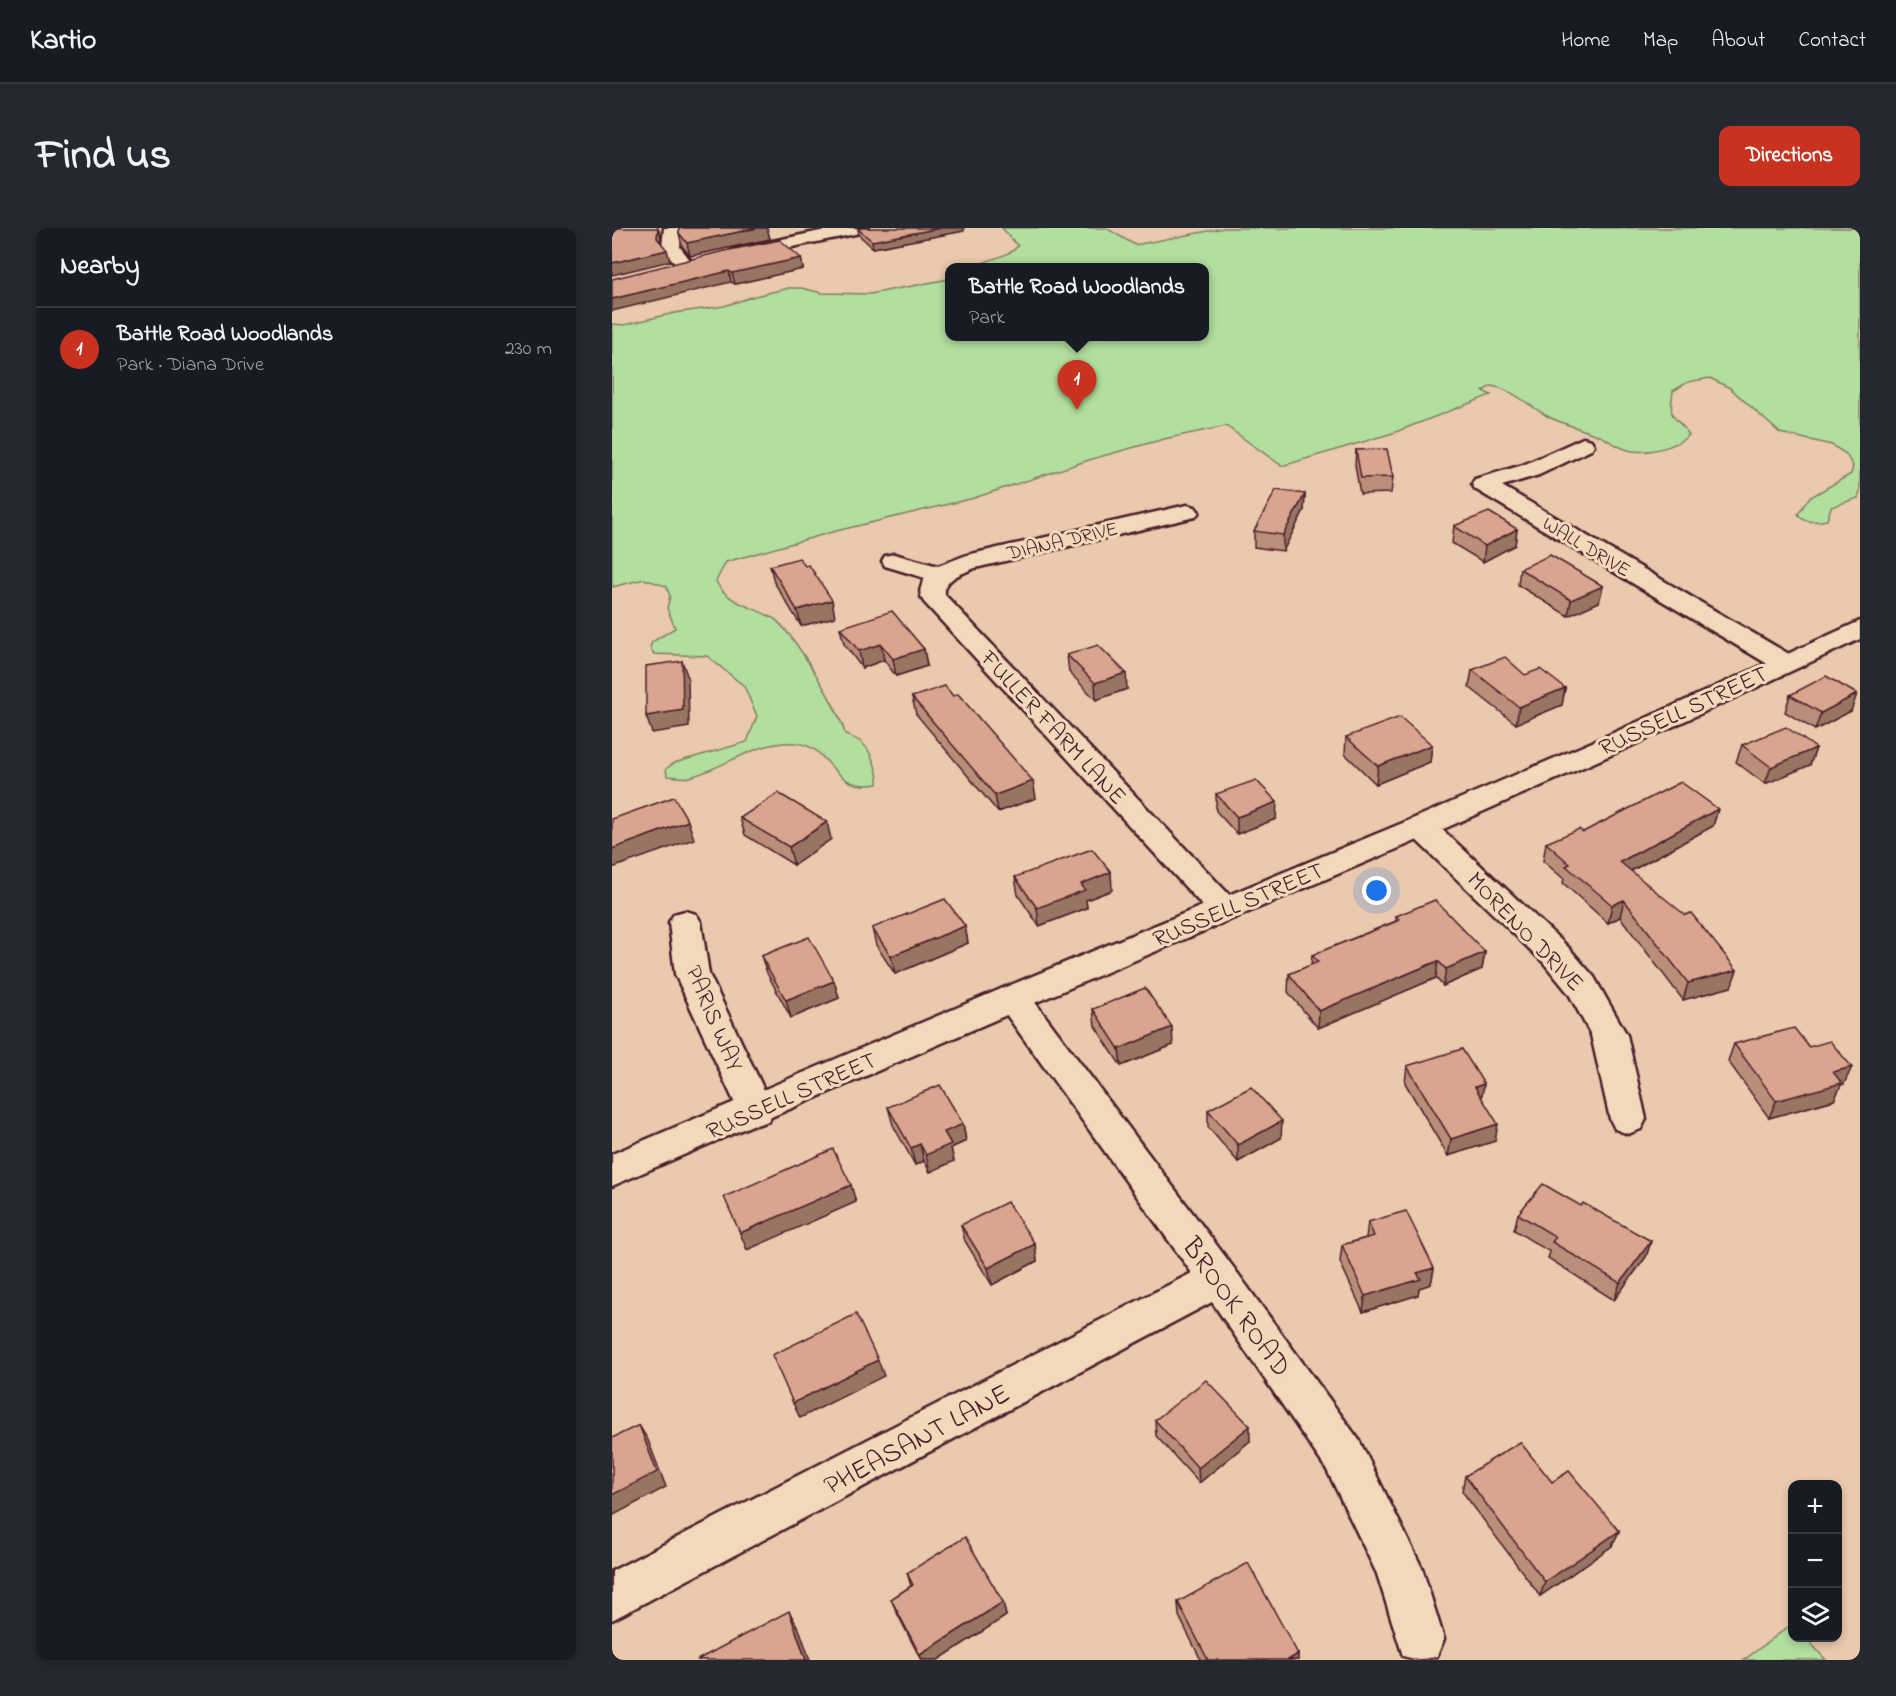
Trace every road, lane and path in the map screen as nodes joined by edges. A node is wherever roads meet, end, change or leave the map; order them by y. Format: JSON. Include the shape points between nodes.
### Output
{"nodes":[{"id":1,"x":674,"y":228,"type":"edge"},
{"id":2,"x":860,"y":228,"type":"edge"},
{"id":3,"x":726,"y":255,"type":"edge"},
{"id":4,"x":706,"y":260,"type":"edge"},
{"id":5,"x":1583,"y":445,"type":"dead end"},
{"id":6,"x":1187,"y":512,"type":"dead end"},
{"id":7,"x":894,"y":561,"type":"dead end"},
{"id":8,"x":940,"y":575,"type":"junction"},
{"id":9,"x":1860,"y":629,"type":"edge"},
{"id":10,"x":1785,"y":663,"type":"junction"},
{"id":11,"x":1421,"y":827,"type":"junction"},
{"id":12,"x":1224,"y":909,"type":"junction"},
{"id":13,"x":685,"y":922,"type":"dead end"},
{"id":14,"x":1013,"y":998,"type":"junction"},
{"id":15,"x":756,"y":1111,"type":"junction"},
{"id":16,"x":1628,"y":1119,"type":"dead end"},
{"id":17,"x":612,"y":1171,"type":"edge"},
{"id":18,"x":1219,"y":1279,"type":"junction"},
{"id":19,"x":612,"y":1596,"type":"edge"},
{"id":20,"x":1420,"y":1639,"type":"dead end"}],
"edges":[{"from":1,"to":4,"type":"street","via":[[670,247],[676,267]]},
{"from":2,"to":3,"type":"street"},
{"from":5,"to":10,"type":"street","name":"WALL DRIVE","via":[[1531,470],[1483,484]]},
{"from":6,"to":8,"type":"street","name":"DIANA DRIVE","via":[[981,559]]},
{"from":7,"to":8,"type":"street"},
{"from":8,"to":12,"type":"street","name":"FULLER FARM LANE","via":[[932,588],[933,597]]},
{"from":9,"to":10,"type":"street","name":"RUSSELL STREET"},
{"from":10,"to":11,"type":"street","name":"RUSSELL STREET"},
{"from":11,"to":12,"type":"street","name":"RUSSELL STREET"},
{"from":11,"to":16,"type":"street","name":"MORENO DRIVE","via":[[1555,954],[1582,986],[1609,1035]]},
{"from":12,"to":14,"type":"street","name":"RUSSELL STREET"},
{"from":13,"to":15,"type":"street","name":"PARIS WAY","via":[[692,974]]},
{"from":14,"to":15,"type":"street","name":"RUSSELL STREET"},
{"from":14,"to":18,"type":"street","name":"BROOK ROAD"},
{"from":15,"to":17,"type":"street","name":"RUSSELL STREET"},
{"from":18,"to":19,"type":"street","name":"PHEASANT LANE"},
{"from":18,"to":20,"type":"street","name":"BROOK ROAD","via":[[1348,1465],[1399,1568]]}]}
